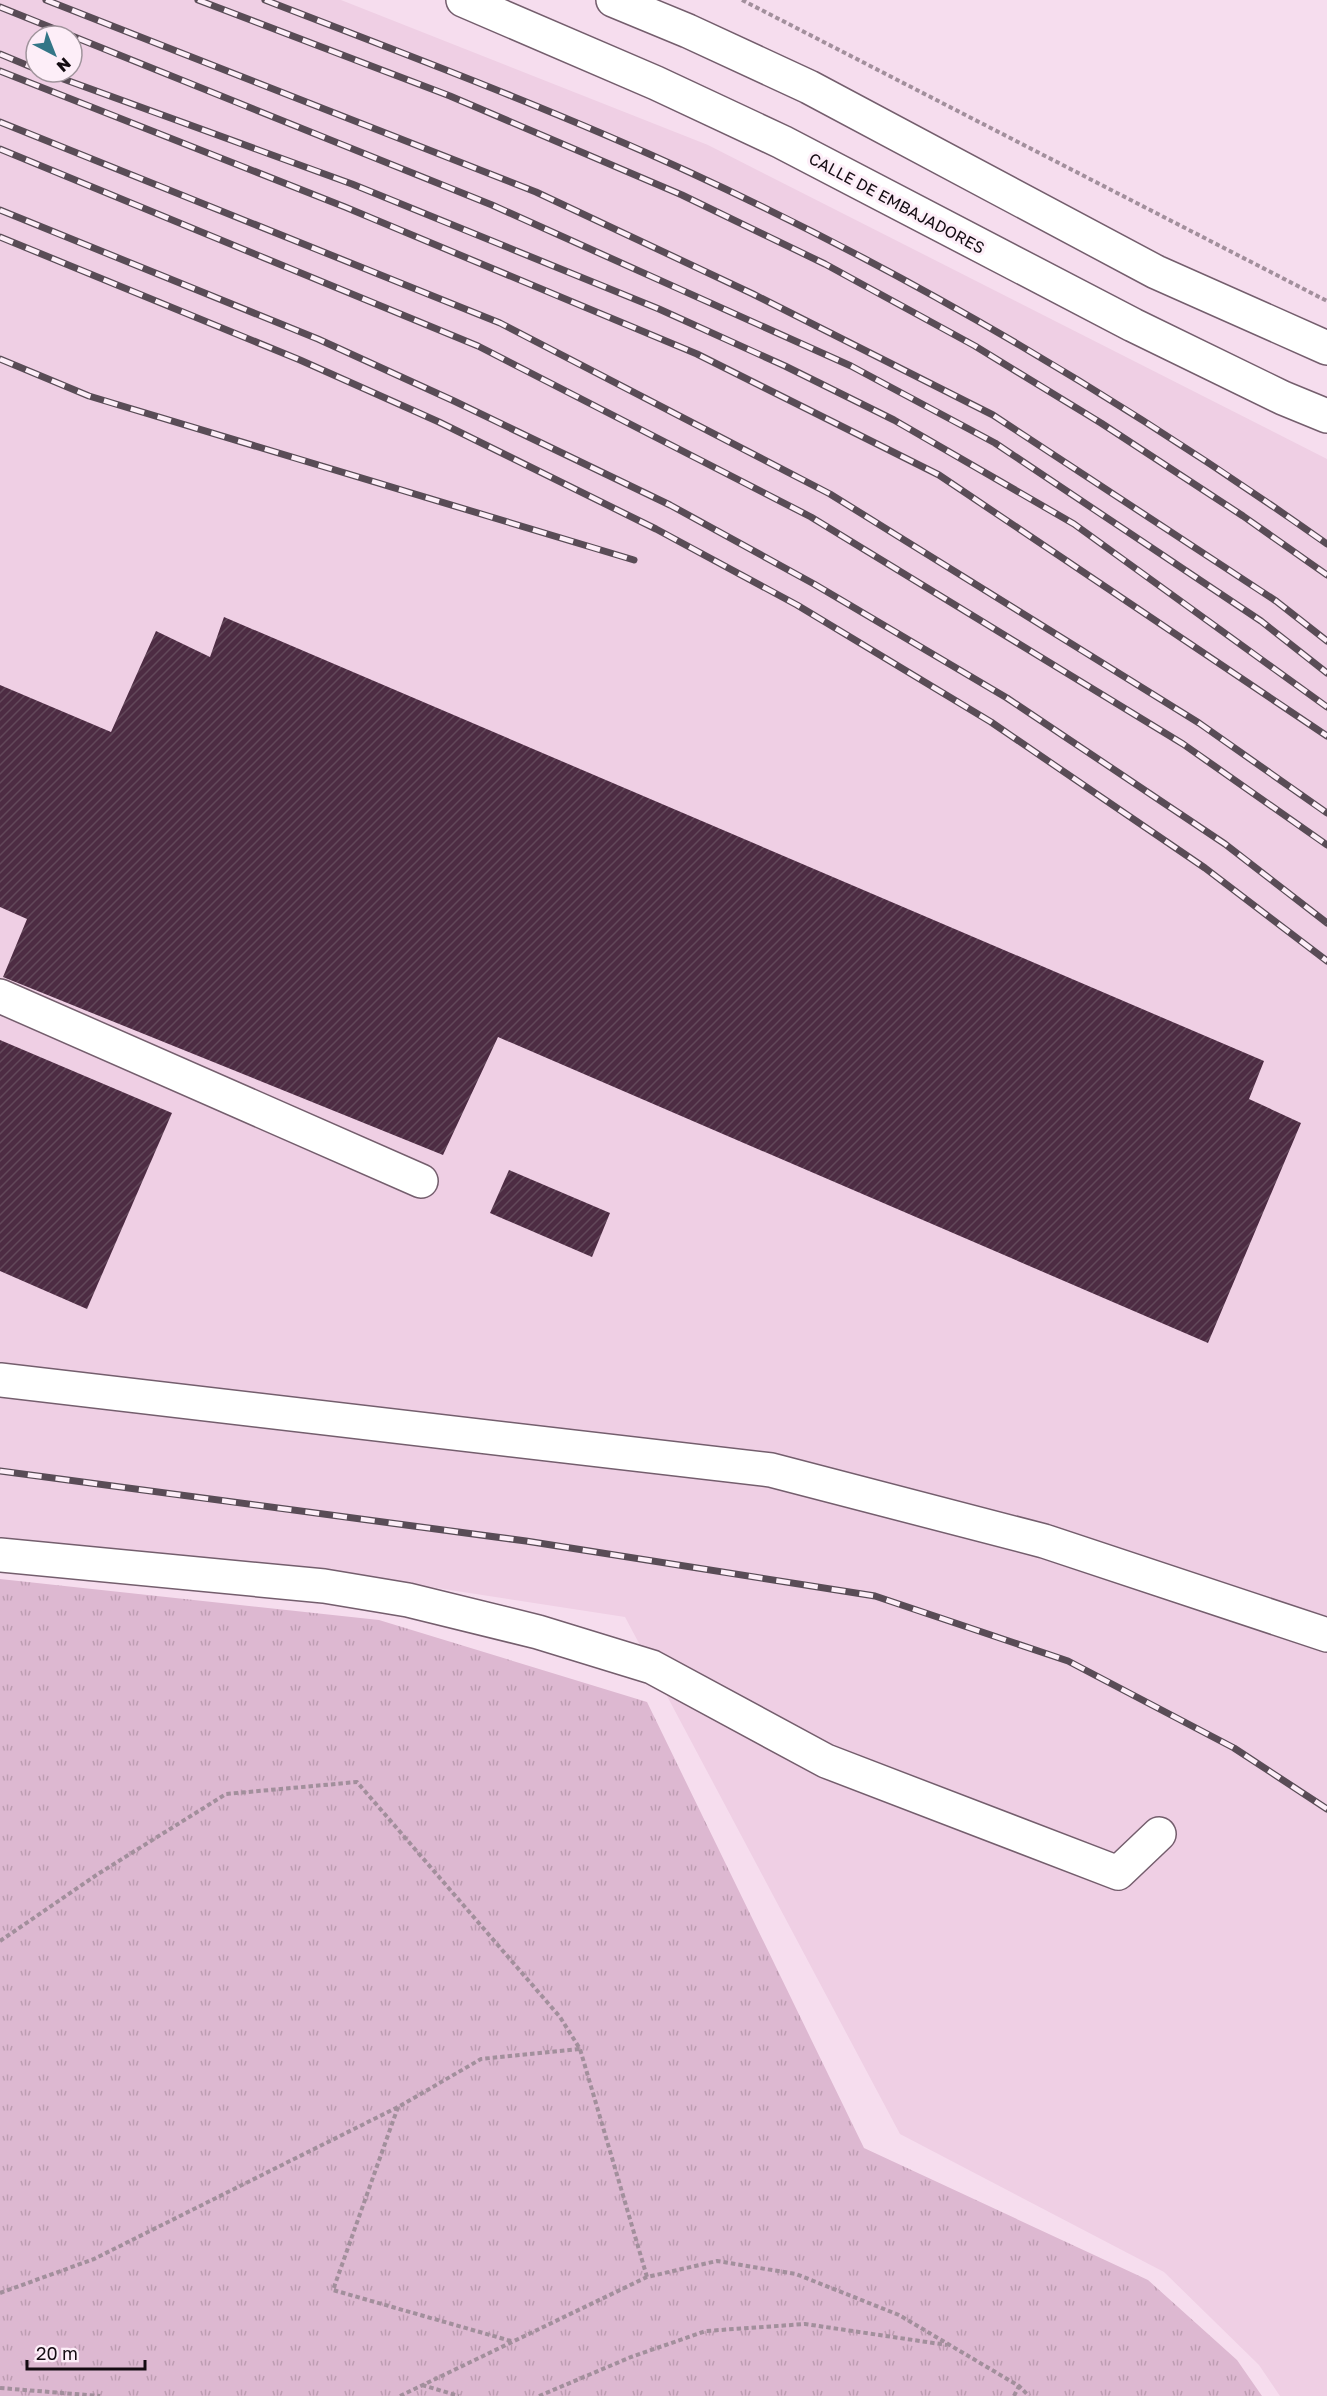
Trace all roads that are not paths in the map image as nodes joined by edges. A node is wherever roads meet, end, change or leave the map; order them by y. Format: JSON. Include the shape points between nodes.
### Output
{"nodes":[{"id":1,"x":463,"y":0,"type":"edge"},
{"id":2,"x":614,"y":0,"type":"edge"},
{"id":3,"x":1327,"y":348,"type":"edge"},
{"id":4,"x":1327,"y":416,"type":"edge"},
{"id":5,"x":0,"y":996,"type":"edge"},
{"id":6,"x":421,"y":1181,"type":"dead end"},
{"id":7,"x":0,"y":1380,"type":"edge"},
{"id":8,"x":0,"y":1556,"type":"edge"},
{"id":9,"x":1327,"y":1635,"type":"edge"},
{"id":10,"x":1160,"y":1834,"type":"dead end"}],
"edges":[{"from":1,"to":4,"type":"main road","name":"CALLE DE EMBAJADORES","via":[[782,141],[1132,325],[1283,399]]},
{"from":2,"to":3,"type":"main road","via":[[808,87],[1156,272]]},
{"from":5,"to":6,"type":"main road"},
{"from":7,"to":9,"type":"main road","via":[[771,1470],[1044,1541]]},
{"from":8,"to":10,"type":"main road","via":[[324,1586],[418,1602],[538,1632],[652,1667],[826,1761],[1118,1873]]}]}
